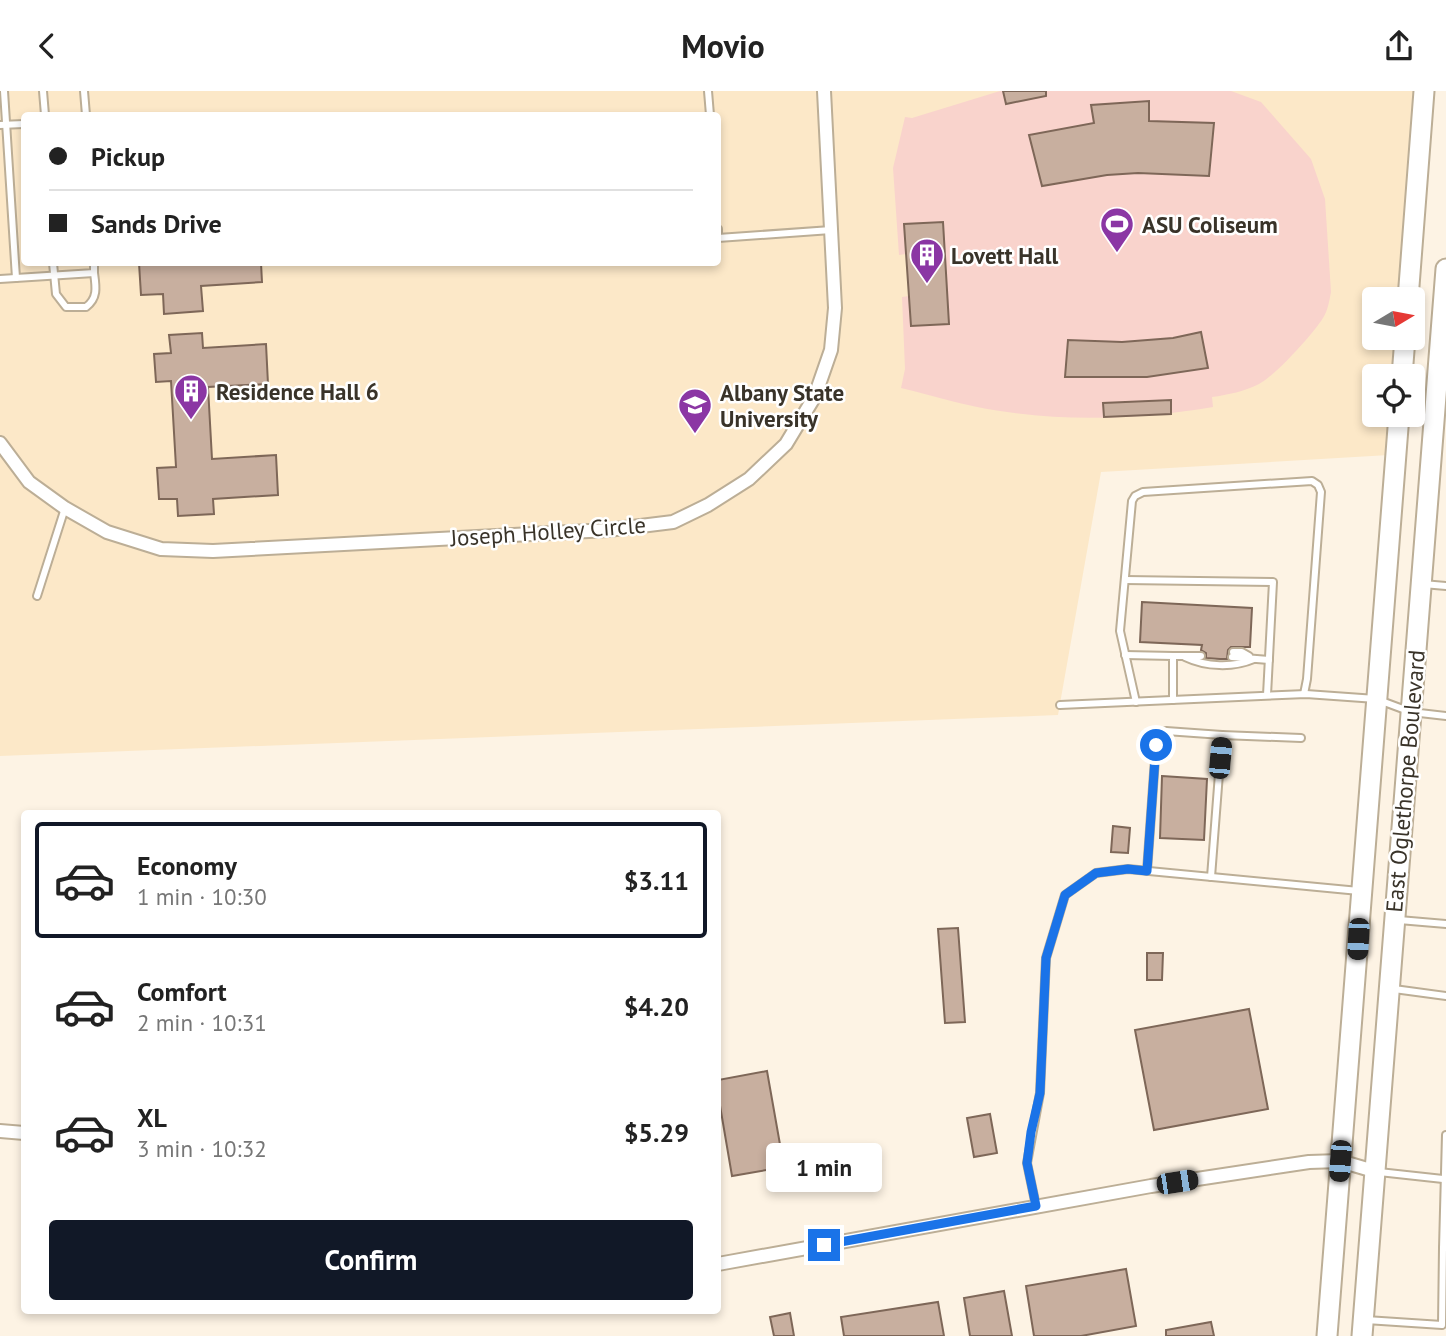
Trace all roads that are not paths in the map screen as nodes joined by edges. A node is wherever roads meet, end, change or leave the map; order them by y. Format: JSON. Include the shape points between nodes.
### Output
{"nodes":[{"id":1,"x":4,"y":91,"type":"edge"},
{"id":2,"x":43,"y":91,"type":"edge"},
{"id":3,"x":84,"y":91,"type":"edge"},
{"id":4,"x":708,"y":91,"type":"edge"},
{"id":5,"x":824,"y":91,"type":"edge"},
{"id":6,"x":1424,"y":91,"type":"edge"},
{"id":7,"x":45,"y":112,"type":"edge"},
{"id":8,"x":86,"y":112,"type":"edge"},
{"id":9,"x":710,"y":112,"type":"edge"},
{"id":10,"x":21,"y":124,"type":"edge"},
{"id":11,"x":3,"y":125,"type":"edge"},
{"id":12,"x":831,"y":230,"type":"junction"},
{"id":13,"x":721,"y":238,"type":"edge"},
{"id":14,"x":53,"y":266,"type":"edge"},
{"id":15,"x":94,"y":266,"type":"edge"},
{"id":16,"x":1446,"y":269,"type":"edge"},
{"id":17,"x":94,"y":273,"type":"junction"},
{"id":18,"x":54,"y":275,"type":"junction"},
{"id":19,"x":16,"y":278,"type":"junction"},
{"id":20,"x":0,"y":279,"type":"edge"},
{"id":21,"x":1409,"y":287,"type":"edge"},
{"id":22,"x":1398,"y":427,"type":"edge"},
{"id":23,"x":0,"y":443,"type":"edge"},
{"id":24,"x":65,"y":508,"type":"junction"},
{"id":25,"x":1125,"y":580,"type":"junction"},
{"id":26,"x":1422,"y":584,"type":"junction"},
{"id":27,"x":1446,"y":586,"type":"edge"},
{"id":28,"x":37,"y":596,"type":"dead end"},
{"id":29,"x":1201,"y":654,"type":"dead end"},
{"id":30,"x":1125,"y":655,"type":"junction"},
{"id":31,"x":1232,"y":655,"type":"dead end"},
{"id":32,"x":1173,"y":656,"type":"junction"},
{"id":33,"x":1185,"y":657,"type":"junction"},
{"id":34,"x":1254,"y":659,"type":"junction"},
{"id":35,"x":1269,"y":660,"type":"junction"},
{"id":36,"x":1304,"y":694,"type":"junction"},
{"id":37,"x":1267,"y":695,"type":"junction"},
{"id":38,"x":1377,"y":699,"type":"junction"},
{"id":39,"x":1173,"y":700,"type":"junction"},
{"id":40,"x":1136,"y":702,"type":"junction"},
{"id":41,"x":1060,"y":705,"type":"dead end"},
{"id":42,"x":1411,"y":712,"type":"junction"},
{"id":43,"x":1446,"y":716,"type":"edge"},
{"id":44,"x":1222,"y":735,"type":"junction"},
{"id":45,"x":1301,"y":738,"type":"dead end"},
{"id":46,"x":1147,"y":871,"type":"junction"},
{"id":47,"x":1211,"y":877,"type":"junction"},
{"id":48,"x":1360,"y":892,"type":"junction"},
{"id":49,"x":1394,"y":920,"type":"junction"},
{"id":50,"x":1446,"y":924,"type":"edge"},
{"id":51,"x":1388,"y":988,"type":"junction"},
{"id":52,"x":1446,"y":996,"type":"edge"},
{"id":53,"x":0,"y":1131,"type":"edge"},
{"id":54,"x":21,"y":1133,"type":"edge"},
{"id":55,"x":1446,"y":1135,"type":"edge"},
{"id":56,"x":1340,"y":1161,"type":"junction"},
{"id":57,"x":1374,"y":1171,"type":"junction"},
{"id":58,"x":1443,"y":1179,"type":"junction"},
{"id":59,"x":1036,"y":1206,"type":"junction"},
{"id":60,"x":1445,"y":1248,"type":"edge"},
{"id":61,"x":721,"y":1263,"type":"edge"},
{"id":62,"x":1362,"y":1328,"type":"edge"},
{"id":63,"x":1327,"y":1336,"type":"edge"}],
"edges":[{"from":1,"to":11,"type":"lane"},
{"from":2,"to":7,"type":"lane"},
{"from":3,"to":8,"type":"lane"},
{"from":4,"to":9,"type":"lane"},
{"from":5,"to":12,"type":"street","name":"Joseph Holley Circle"},
{"from":6,"to":21,"type":"main road"},
{"from":10,"to":11,"type":"lane"},
{"from":11,"to":19,"type":"lane"},
{"from":12,"to":13,"type":"lane"},
{"from":12,"to":24,"type":"street","name":"Joseph Holley Circle","via":[[835,308],[831,350],[815,396],[786,445],[749,479],[673,522],[608,530],[213,551],[160,549],[107,532]]},
{"from":14,"to":18,"type":"lane"},
{"from":15,"to":17,"type":"lane"},
{"from":16,"to":26,"type":"main road","name":"East Oglethorpe Boulevard"},
{"from":17,"to":18,"type":"lane"},
{"from":17,"to":18,"type":"lane","via":[[92,302],[75,308],[60,301]]},
{"from":18,"to":19,"type":"lane"},
{"from":19,"to":20,"type":"lane"},
{"from":22,"to":38,"type":"main road","name":"East Oglethorpe Boulevard"},
{"from":23,"to":24,"type":"street","name":"Joseph Holley Circle","via":[[29,482]]},
{"from":24,"to":28,"type":"lane"},
{"from":25,"to":30,"type":"lane","via":[[1120,631]]},
{"from":25,"to":35,"type":"lane","via":[[1273,582]]},
{"from":25,"to":36,"type":"lane","via":[[1135,496],[1312,481],[1321,492]]},
{"from":26,"to":27,"type":"lane"},
{"from":26,"to":42,"type":"main road","name":"East Oglethorpe Boulevard"},
{"from":29,"to":33,"type":"lane"},
{"from":30,"to":32,"type":"lane"},
{"from":30,"to":40,"type":"lane"},
{"from":31,"to":34,"type":"lane","via":[[1241,652]]},
{"from":32,"to":33,"type":"lane"},
{"from":32,"to":39,"type":"lane"},
{"from":33,"to":34,"type":"lane","via":[[1197,663],[1239,666]]},
{"from":34,"to":35,"type":"lane"},
{"from":35,"to":37,"type":"lane"},
{"from":36,"to":37,"type":"lane"},
{"from":36,"to":38,"type":"lane"},
{"from":37,"to":39,"type":"lane"},
{"from":38,"to":42,"type":"lane"},
{"from":38,"to":48,"type":"main road","name":"East Oglethorpe Boulevard"},
{"from":39,"to":40,"type":"lane"},
{"from":40,"to":41,"type":"lane"},
{"from":42,"to":43,"type":"lane"},
{"from":42,"to":49,"type":"main road","name":"East Oglethorpe Boulevard"},
{"from":44,"to":45,"type":"lane"},
{"from":44,"to":46,"type":"lane","via":[[1160,733]]},
{"from":44,"to":47,"type":"lane"},
{"from":46,"to":47,"type":"lane"},
{"from":46,"to":59,"type":"lane","via":[[1096,873],[1065,895],[1046,958],[1040,1093],[1027,1163]]},
{"from":47,"to":48,"type":"lane"},
{"from":48,"to":56,"type":"main road","name":"East Oglethorpe Boulevard"},
{"from":49,"to":50,"type":"lane"},
{"from":49,"to":51,"type":"main road","name":"East Oglethorpe Boulevard"},
{"from":51,"to":52,"type":"lane"},
{"from":51,"to":57,"type":"main road","name":"East Oglethorpe Boulevard"},
{"from":53,"to":54,"type":"street"},
{"from":55,"to":58,"type":"lane"},
{"from":56,"to":57,"type":"street"},
{"from":56,"to":59,"type":"street","via":[[1309,1162]]},
{"from":56,"to":63,"type":"main road","name":"East Oglethorpe Boulevard"},
{"from":57,"to":58,"type":"lane"},
{"from":57,"to":62,"type":"main road","name":"East Oglethorpe Boulevard"},
{"from":58,"to":60,"type":"lane"},
{"from":59,"to":61,"type":"street"},
{"from":60,"to":62,"type":"lane","via":[[1441,1325]]}]}
